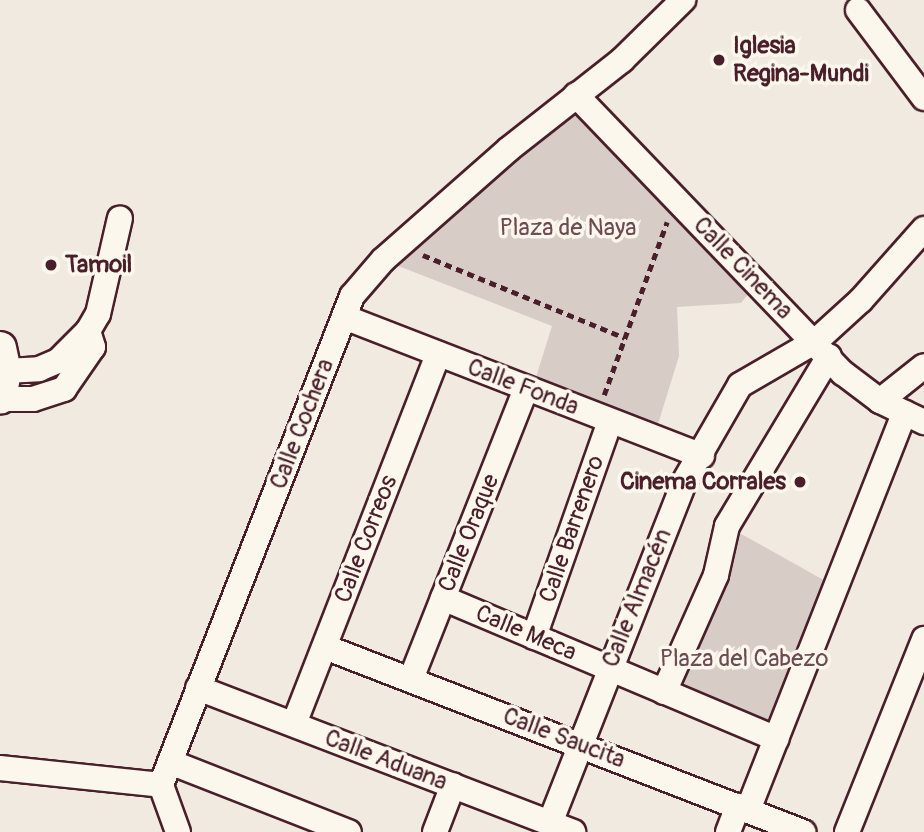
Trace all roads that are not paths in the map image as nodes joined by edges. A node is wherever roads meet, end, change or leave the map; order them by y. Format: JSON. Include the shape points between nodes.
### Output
{"nodes":[{"id":1,"x":683,"y":0,"type":"edge"},
{"id":2,"x":858,"y":10,"type":"dead end"},
{"id":3,"x":576,"y":95,"type":"junction"},
{"id":4,"x":924,"y":98,"type":"edge"},
{"id":5,"x":120,"y":218,"type":"dead end"},
{"id":6,"x":924,"y":229,"type":"edge"},
{"id":7,"x":344,"y":317,"type":"junction"},
{"id":8,"x":822,"y":349,"type":"junction"},
{"id":9,"x":438,"y":354,"type":"junction"},
{"id":10,"x":924,"y":366,"type":"edge"},
{"id":11,"x":1,"y":379,"type":"edge"},
{"id":12,"x":526,"y":388,"type":"junction"},
{"id":13,"x":880,"y":401,"type":"junction"},
{"id":14,"x":914,"y":417,"type":"edge"},
{"id":15,"x":604,"y":418,"type":"junction"},
{"id":16,"x":702,"y":456,"type":"junction"},
{"id":17,"x":443,"y":598,"type":"junction"},
{"id":18,"x":534,"y":637,"type":"junction"},
{"id":19,"x":924,"y":639,"type":"edge"},
{"id":20,"x":325,"y":647,"type":"junction"},
{"id":21,"x":609,"y":668,"type":"junction"},
{"id":22,"x":411,"y":679,"type":"junction"},
{"id":23,"x":198,"y":688,"type":"junction"},
{"id":24,"x":664,"y":692,"type":"junction"},
{"id":25,"x":294,"y":724,"type":"junction"},
{"id":26,"x":776,"y":740,"type":"junction"},
{"id":27,"x":580,"y":745,"type":"junction"},
{"id":28,"x":0,"y":768,"type":"edge"},
{"id":29,"x":165,"y":773,"type":"junction"},
{"id":30,"x":453,"y":786,"type":"junction"},
{"id":31,"x":743,"y":808,"type":"junction"},
{"id":32,"x":515,"y":821,"type":"edge"},
{"id":33,"x":565,"y":829,"type":"edge"},
{"id":34,"x":178,"y":832,"type":"edge"},
{"id":35,"x":349,"y":832,"type":"edge"},
{"id":36,"x":435,"y":832,"type":"edge"},
{"id":37,"x":728,"y":832,"type":"edge"},
{"id":38,"x":803,"y":832,"type":"edge"},
{"id":39,"x":847,"y":832,"type":"edge"}],
"edges":[{"from":1,"to":3,"type":"street","name":"Calle Cochera","via":[[622,60]]},
{"from":2,"to":4,"type":"street"},
{"from":3,"to":7,"type":"street","name":"Calle Cochera","via":[[363,279]]},
{"from":3,"to":8,"type":"street","name":"Calle Cinema"},
{"from":5,"to":11,"type":"street","via":[[98,314],[88,331],[58,361]]},
{"from":6,"to":8,"type":"street"},
{"from":7,"to":9,"type":"street","name":"Calle Fonda"},
{"from":7,"to":23,"type":"street","name":"Calle Cochera"},
{"from":8,"to":13,"type":"street","name":"Calle Cinema","via":[[843,373]]},
{"from":8,"to":16,"type":"street","name":"Calle Almacén","via":[[740,385]]},
{"from":8,"to":24,"type":"street","via":[[727,526],[716,575]]},
{"from":9,"to":12,"type":"street","name":"Calle Fonda"},
{"from":9,"to":20,"type":"street","name":"Calle Correos"},
{"from":10,"to":13,"type":"street"},
{"from":12,"to":15,"type":"street","name":"Calle Fonda"},
{"from":12,"to":17,"type":"street","name":"Calle Oraque"},
{"from":13,"to":14,"type":"street","name":"Calle Cinema"},
{"from":14,"to":26,"type":"street"},
{"from":15,"to":16,"type":"street","name":"Calle Fonda"},
{"from":15,"to":18,"type":"street","name":"Calle Barrenero"},
{"from":16,"to":21,"type":"street","name":"Calle Almacén","via":[[684,482]]},
{"from":17,"to":18,"type":"street","name":"Calle Meca"},
{"from":17,"to":22,"type":"street","name":"Calle Oraque"},
{"from":18,"to":21,"type":"street","name":"Calle Meca"},
{"from":19,"to":39,"type":"street"},
{"from":20,"to":22,"type":"street","name":"Calle Saucita"},
{"from":20,"to":25,"type":"street","name":"Calle Correos"},
{"from":21,"to":24,"type":"street","name":"Calle Meca"},
{"from":21,"to":27,"type":"street","name":"Calle Almacén"},
{"from":22,"to":27,"type":"street","name":"Calle Saucita"},
{"from":23,"to":25,"type":"street","name":"Calle Aduana"},
{"from":23,"to":29,"type":"street","name":"Calle Cochera"},
{"from":24,"to":26,"type":"street","name":"Calle Meca"},
{"from":25,"to":30,"type":"street","name":"Calle Aduana"},
{"from":26,"to":31,"type":"street"},
{"from":27,"to":31,"type":"street","name":"Calle Saucita"},
{"from":27,"to":33,"type":"street","name":"Calle Almacén"},
{"from":28,"to":29,"type":"street"},
{"from":29,"to":34,"type":"street"},
{"from":29,"to":35,"type":"street"},
{"from":30,"to":32,"type":"street","name":"Calle Aduana"},
{"from":30,"to":36,"type":"street"},
{"from":31,"to":37,"type":"street"},
{"from":31,"to":38,"type":"street","name":"Calle Saucita"},
{"from":32,"to":33,"type":"street","name":"Calle Aduana"}]}
